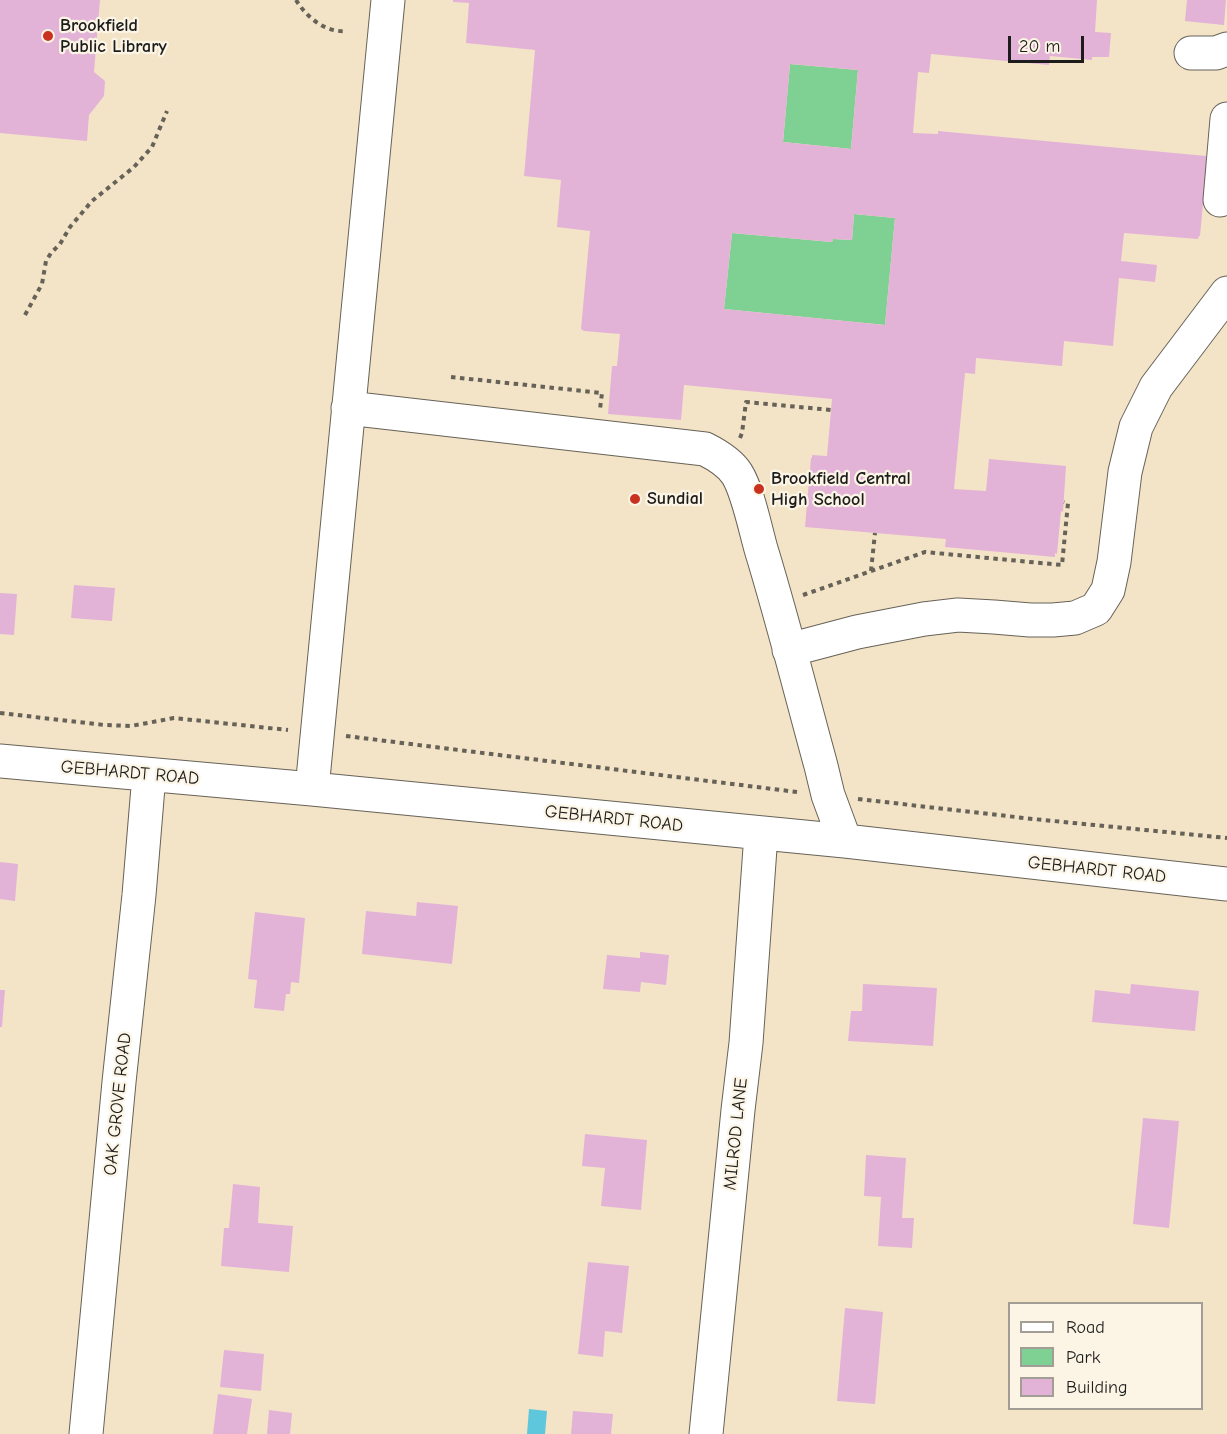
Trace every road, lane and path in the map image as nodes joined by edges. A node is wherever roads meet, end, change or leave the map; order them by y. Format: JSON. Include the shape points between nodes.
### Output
{"nodes":[{"id":1,"x":296,"y":0,"type":"edge"},
{"id":2,"x":388,"y":0,"type":"edge"},
{"id":3,"x":348,"y":31,"type":"dead end"},
{"id":4,"x":1227,"y":49,"type":"edge"},
{"id":5,"x":1191,"y":53,"type":"dead end"},
{"id":6,"x":167,"y":111,"type":"dead end"},
{"id":7,"x":1227,"y":118,"type":"edge"},
{"id":8,"x":1220,"y":200,"type":"dead end"},
{"id":9,"x":1227,"y":293,"type":"edge"},
{"id":10,"x":25,"y":315,"type":"dead end"},
{"id":11,"x":1217,"y":327,"type":"edge"},
{"id":12,"x":451,"y":377,"type":"dead end"},
{"id":13,"x":348,"y":408,"type":"junction"},
{"id":14,"x":831,"y":410,"type":"dead end"},
{"id":15,"x":601,"y":415,"type":"dead end"},
{"id":16,"x":735,"y":442,"type":"dead end"},
{"id":17,"x":1064,"y":502,"type":"dead end"},
{"id":18,"x":874,"y":533,"type":"dead end"},
{"id":19,"x":871,"y":571,"type":"junction"},
{"id":20,"x":796,"y":597,"type":"dead end"},
{"id":21,"x":809,"y":646,"type":"junction"},
{"id":22,"x":0,"y":713,"type":"edge"},
{"id":23,"x":318,"y":733,"type":"junction"},
{"id":24,"x":0,"y":761,"type":"edge"},
{"id":25,"x":149,"y":774,"type":"junction"},
{"id":26,"x":312,"y":789,"type":"junction"},
{"id":27,"x":828,"y":795,"type":"junction"},
{"id":28,"x":761,"y":834,"type":"junction"},
{"id":29,"x":1227,"y":838,"type":"edge"},
{"id":30,"x":844,"y":841,"type":"junction"},
{"id":31,"x":1227,"y":884,"type":"edge"},
{"id":32,"x":86,"y":1434,"type":"edge"},
{"id":33,"x":706,"y":1434,"type":"edge"}],
"edges":[{"from":1,"to":3,"type":"path","via":[[314,21],[334,31]]},
{"from":2,"to":13,"type":"street"},
{"from":4,"to":5,"type":"street"},
{"from":6,"to":10,"type":"path","via":[[152,147],[92,201],[51,253],[42,284]]},
{"from":7,"to":8,"type":"street"},
{"from":9,"to":11,"type":"street"},
{"from":11,"to":21,"type":"street","via":[[1156,387],[1136,427],[1125,472],[1112,572],[1108,590],[1096,609],[1075,618],[1053,620],[957,615],[924,619]]},
{"from":12,"to":15,"type":"path","via":[[602,393]]},
{"from":13,"to":21,"type":"street","via":[[705,449],[736,473],[743,486]]},
{"from":13,"to":23,"type":"street"},
{"from":14,"to":16,"type":"path","via":[[746,402],[742,433]]},
{"from":17,"to":19,"type":"path","via":[[1068,503],[1062,565],[925,552]]},
{"from":18,"to":19,"type":"path"},
{"from":19,"to":20,"type":"path"},
{"from":21,"to":27,"type":"street","via":[[821,766]]},
{"from":22,"to":23,"type":"path","via":[[131,726],[187,718]]},
{"from":23,"to":26,"type":"street"},
{"from":23,"to":27,"type":"path"},
{"from":24,"to":25,"type":"street","name":"GEBHARDT ROAD"},
{"from":25,"to":26,"type":"street","name":"GEBHARDT ROAD"},
{"from":25,"to":32,"type":"street","name":"OAK GROVE ROAD"},
{"from":26,"to":28,"type":"street","name":"GEBHARDT ROAD"},
{"from":27,"to":29,"type":"path"},
{"from":27,"to":30,"type":"street"},
{"from":28,"to":30,"type":"street","name":"GEBHARDT ROAD"},
{"from":28,"to":33,"type":"street","name":"MILROD LANE","via":[[746,1043]]},
{"from":30,"to":31,"type":"street","name":"GEBHARDT ROAD"}]}
